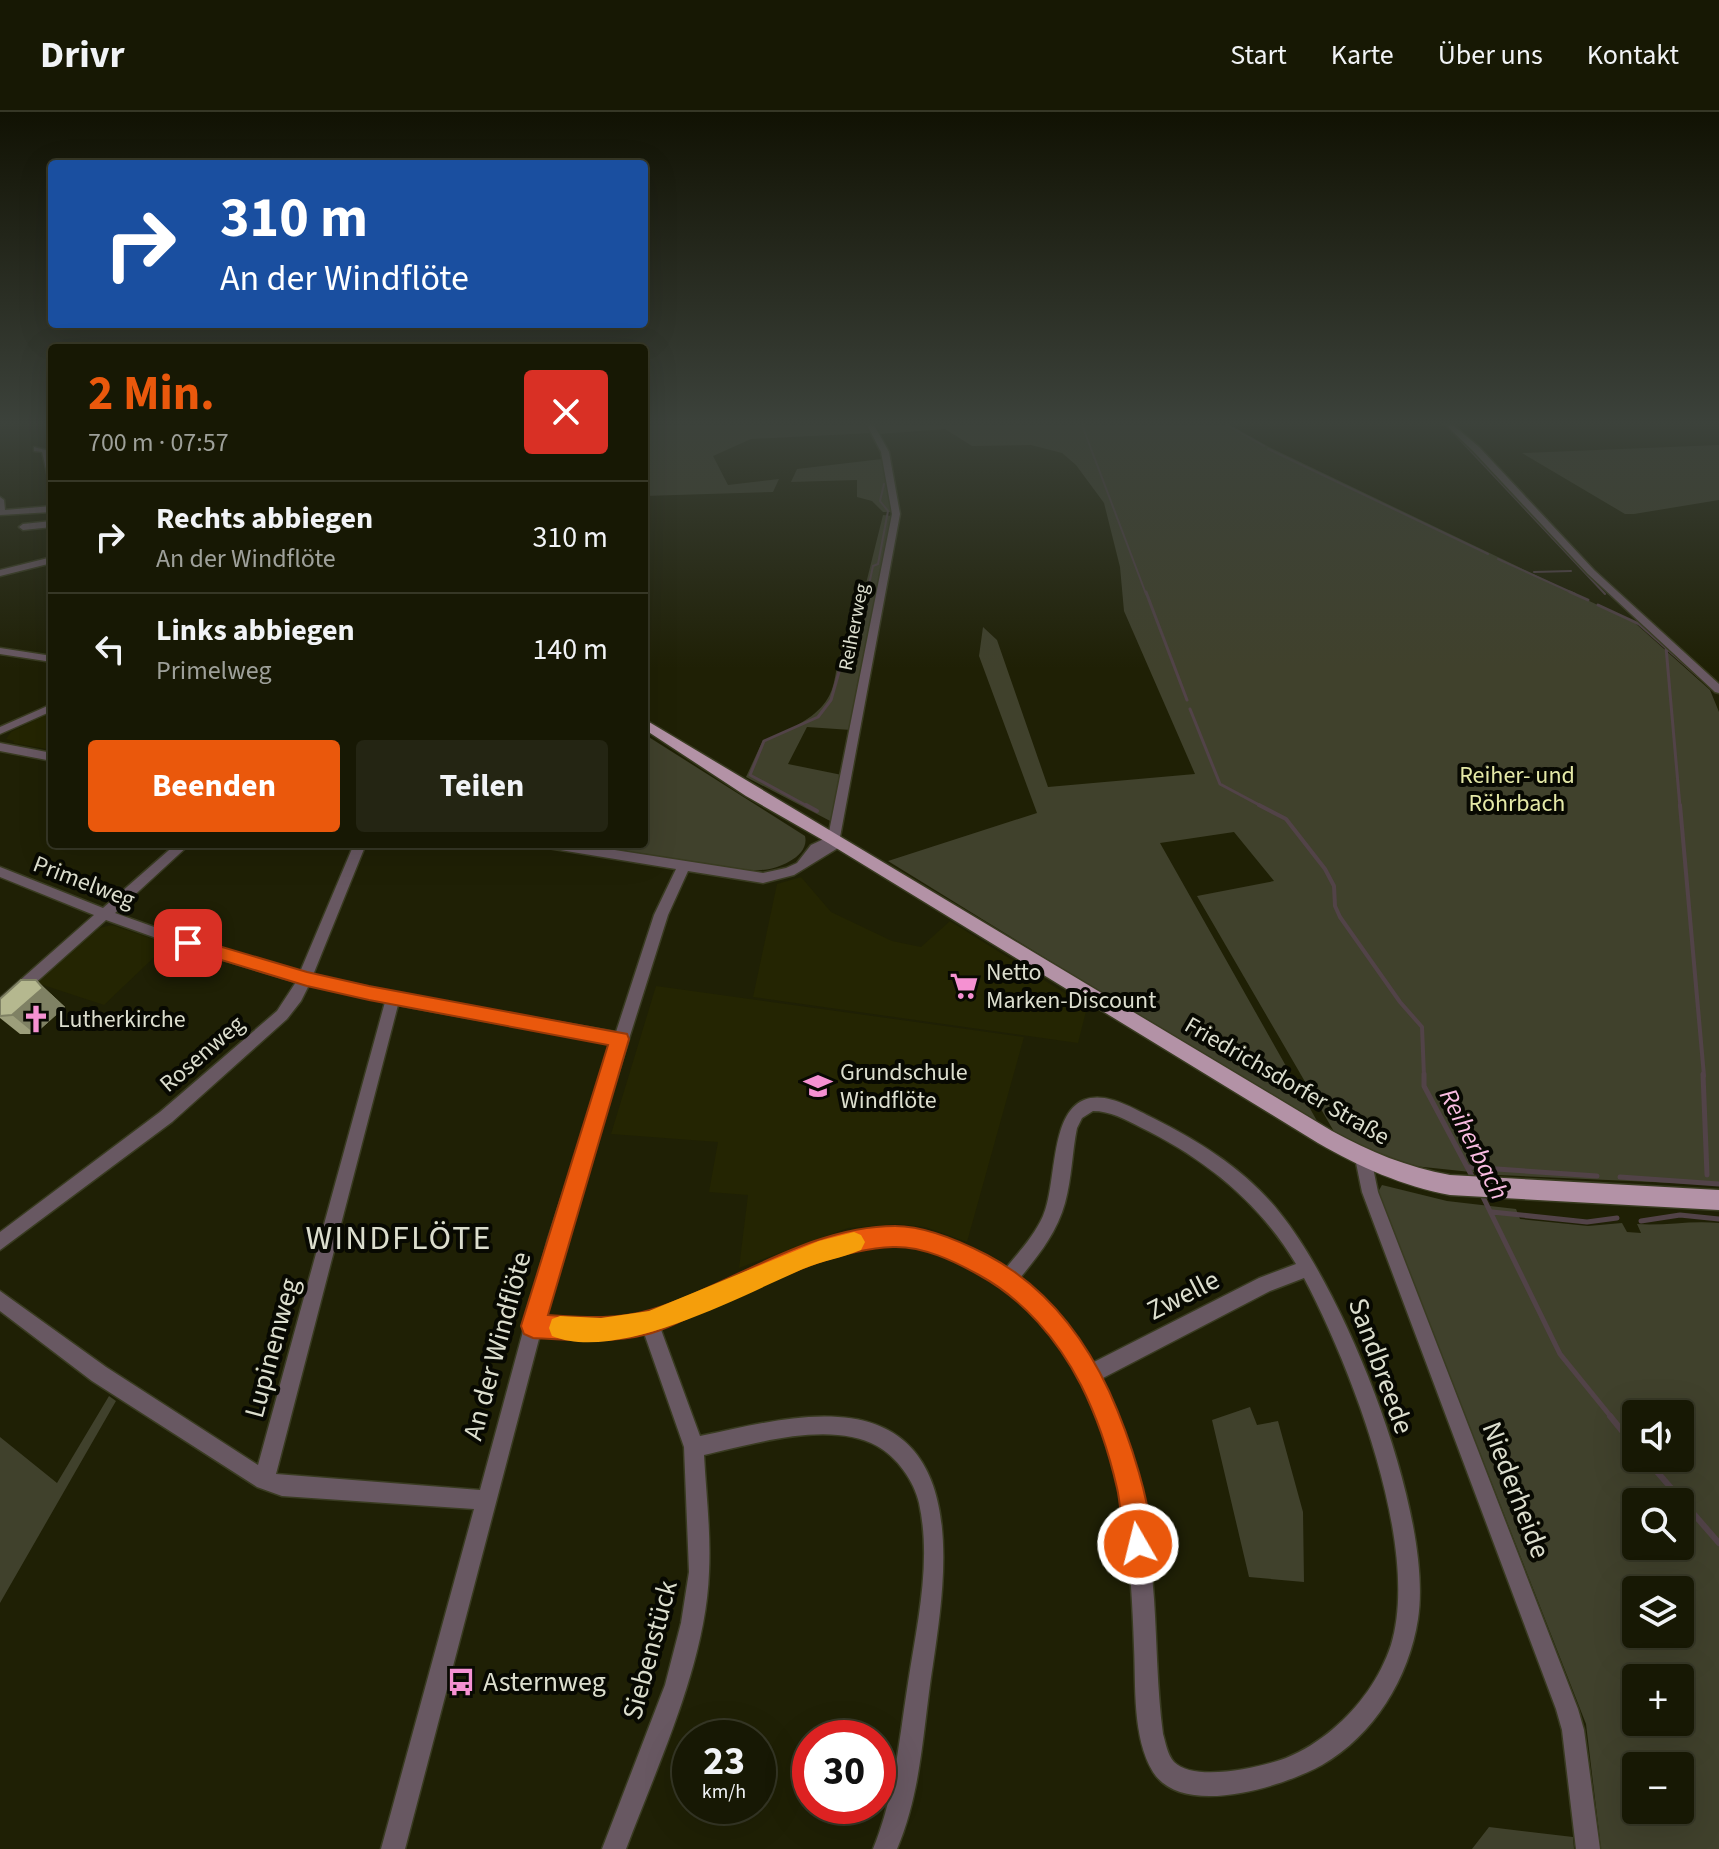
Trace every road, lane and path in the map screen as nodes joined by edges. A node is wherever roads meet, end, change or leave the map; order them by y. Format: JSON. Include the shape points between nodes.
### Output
{"nodes":[{"id":1,"x":0,"y":506,"type":"edge"},
{"id":2,"x":895,"y":506,"type":"edge"},
{"id":3,"x":1529,"y":506,"type":"edge"},
{"id":4,"x":48,"y":509,"type":"edge"},
{"id":5,"x":48,"y":524,"type":"edge"},
{"id":6,"x":23,"y":527,"type":"dead end"},
{"id":7,"x":48,"y":561,"type":"edge"},
{"id":8,"x":0,"y":573,"type":"edge"},
{"id":9,"x":48,"y":650,"type":"edge"},
{"id":10,"x":0,"y":651,"type":"edge"},
{"id":11,"x":38,"y":657,"type":"junction"},
{"id":12,"x":48,"y":658,"type":"edge"},
{"id":13,"x":1719,"y":690,"type":"edge"},
{"id":14,"x":48,"y":709,"type":"edge"},
{"id":15,"x":648,"y":726,"type":"edge"},
{"id":16,"x":0,"y":731,"type":"edge"},
{"id":17,"x":0,"y":747,"type":"edge"},
{"id":18,"x":48,"y":756,"type":"edge"},
{"id":19,"x":834,"y":839,"type":"junction"},
{"id":20,"x":179,"y":848,"type":"edge"},
{"id":21,"x":358,"y":848,"type":"edge"},
{"id":22,"x":571,"y":848,"type":"edge"},
{"id":23,"x":683,"y":867,"type":"junction"},
{"id":24,"x":0,"y":872,"type":"edge"},
{"id":25,"x":104,"y":915,"type":"junction"},
{"id":26,"x":307,"y":979,"type":"junction"},
{"id":27,"x":393,"y":998,"type":"junction"},
{"id":28,"x":0,"y":1006,"type":"edge"},
{"id":29,"x":620,"y":1039,"type":"junction"},
{"id":30,"x":1363,"y":1158,"type":"junction"},
{"id":31,"x":1719,"y":1200,"type":"edge"},
{"id":32,"x":0,"y":1242,"type":"edge"},
{"id":33,"x":1306,"y":1269,"type":"junction"},
{"id":34,"x":1009,"y":1278,"type":"junction"},
{"id":35,"x":0,"y":1300,"type":"edge"},
{"id":36,"x":649,"y":1322,"type":"junction"},
{"id":37,"x":533,"y":1326,"type":"junction"},
{"id":38,"x":1089,"y":1375,"type":"junction"},
{"id":39,"x":694,"y":1447,"type":"junction"},
{"id":40,"x":264,"y":1480,"type":"junction"},
{"id":41,"x":486,"y":1500,"type":"junction"},
{"id":42,"x":393,"y":1849,"type":"edge"},
{"id":43,"x":614,"y":1849,"type":"edge"},
{"id":44,"x":885,"y":1849,"type":"edge"},
{"id":45,"x":1588,"y":1849,"type":"edge"}],
"edges":[{"from":1,"to":4,"type":"street","via":[[1,513]]},
{"from":2,"to":19,"type":"street","name":"Reiherweg"},
{"from":3,"to":13,"type":"street","via":[[1591,572]]},
{"from":5,"to":6,"type":"street"},
{"from":7,"to":8,"type":"street"},
{"from":9,"to":11,"type":"street"},
{"from":10,"to":11,"type":"street"},
{"from":11,"to":12,"type":"street"},
{"from":14,"to":16,"type":"street"},
{"from":15,"to":19,"type":"main road","name":"Friedrichsdorfer Straße"},
{"from":17,"to":18,"type":"street"},
{"from":19,"to":23,"type":"street","via":[[826,854],[778,876]]},
{"from":19,"to":30,"type":"main road","name":"Friedrichsdorfer Straße"},
{"from":20,"to":25,"type":"street"},
{"from":21,"to":26,"type":"street","name":"Rosenweg"},
{"from":22,"to":23,"type":"street"},
{"from":23,"to":29,"type":"street","name":"An der Windflöte","via":[[661,915]]},
{"from":24,"to":25,"type":"street","name":"Primelweg"},
{"from":25,"to":26,"type":"street","name":"Primelweg"},
{"from":25,"to":28,"type":"street"},
{"from":26,"to":27,"type":"street","name":"Primelweg"},
{"from":26,"to":32,"type":"street","name":"Rosenweg","via":[[282,1015],[216,1075]]},
{"from":27,"to":29,"type":"street","name":"Primelweg"},
{"from":27,"to":40,"type":"street","name":"Lupinenweg"},
{"from":29,"to":37,"type":"street","name":"An der Windflöte"},
{"from":30,"to":31,"type":"main road","name":"Friedrichsdorfer Straße","via":[[1411,1177],[1478,1187]]},
{"from":30,"to":45,"type":"street","name":"Niederheide","via":[[1370,1192],[1567,1709]]},
{"from":33,"to":34,"type":"street","name":"Sandbreede","via":[[1275,1219],[1243,1186],[1140,1119],[1095,1104],[1075,1114],[1055,1207],[1038,1244]]},
{"from":33,"to":38,"type":"street","name":"Zwelle","via":[[1265,1284]]},
{"from":33,"to":38,"type":"street","name":"Sandbreede","via":[[1326,1300],[1355,1370],[1408,1566],[1409,1612],[1402,1643],[1374,1704],[1319,1755],[1283,1772],[1251,1779],[1187,1783],[1165,1769],[1157,1755],[1149,1707],[1142,1571],[1130,1489]]},
{"from":34,"to":36,"type":"street","via":[[962,1253],[895,1236],[819,1252]]},
{"from":34,"to":38,"type":"street","via":[[1066,1338]]},
{"from":35,"to":40,"type":"street","via":[[99,1374]]},
{"from":36,"to":37,"type":"street","via":[[601,1330]]},
{"from":36,"to":39,"type":"street","name":"Siebenstück"},
{"from":37,"to":41,"type":"street","name":"An der Windflöte"},
{"from":39,"to":43,"type":"street","name":"Siebenstück","via":[[699,1572],[692,1623],[676,1685]]},
{"from":39,"to":44,"type":"street","via":[[829,1426],[859,1429],[902,1453],[929,1500],[934,1570],[903,1803]]},
{"from":40,"to":41,"type":"street","via":[[282,1486]]},
{"from":41,"to":42,"type":"street","name":"An der Windflöte"}]}
